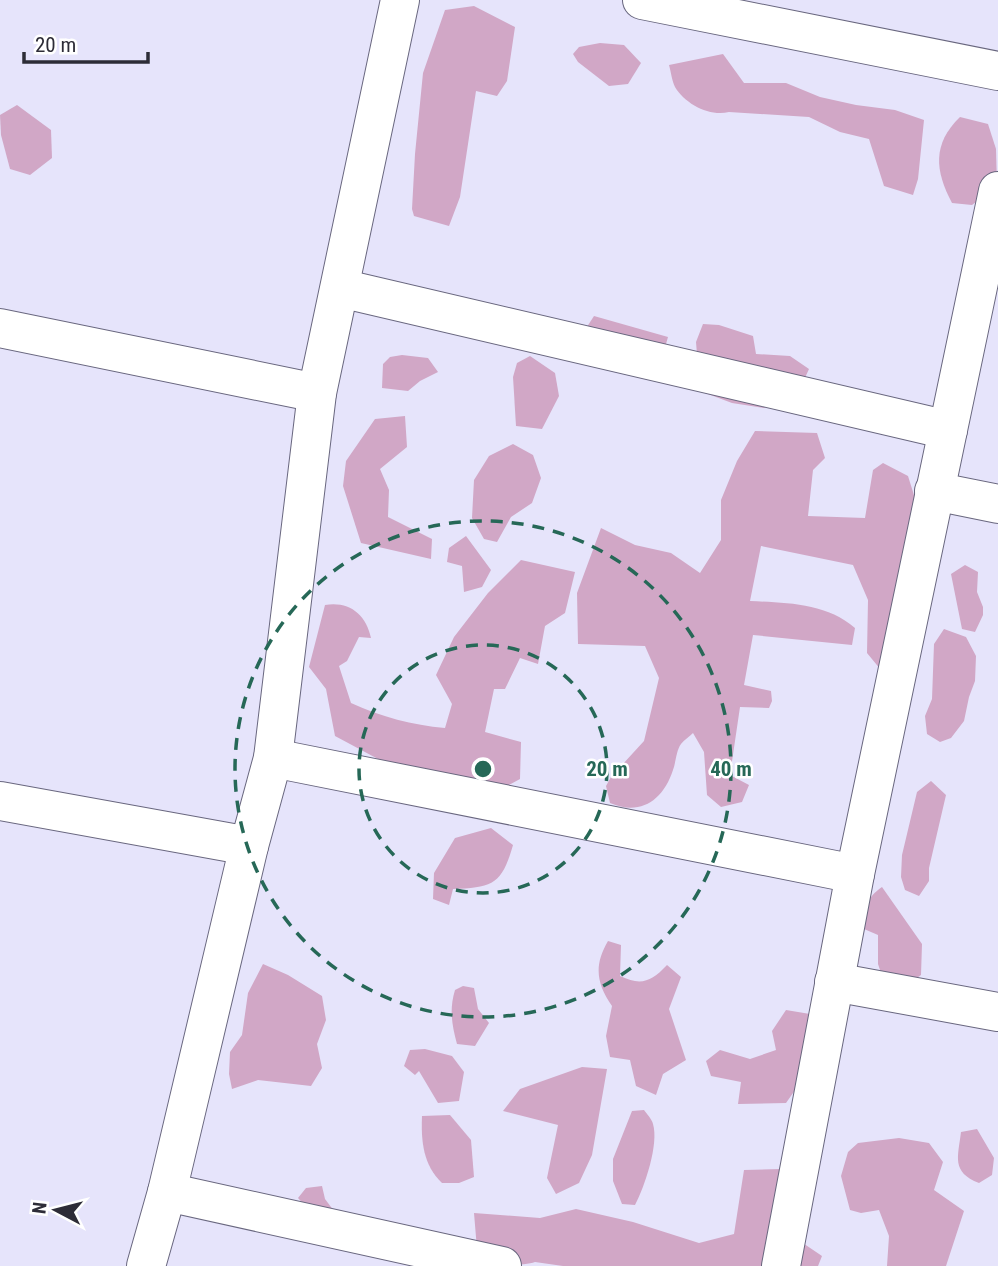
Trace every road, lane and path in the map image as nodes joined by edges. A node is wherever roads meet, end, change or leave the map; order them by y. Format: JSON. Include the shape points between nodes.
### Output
{"nodes":[{"id":1,"x":400,"y":0,"type":"edge"},
{"id":2,"x":642,"y":0,"type":"edge"},
{"id":3,"x":998,"y":71,"type":"edge"},
{"id":4,"x":998,"y":191,"type":"edge"},
{"id":5,"x":340,"y":288,"type":"junction"},
{"id":6,"x":0,"y":328,"type":"edge"},
{"id":7,"x":317,"y":393,"type":"junction"},
{"id":8,"x":948,"y":430,"type":"junction"},
{"id":9,"x":934,"y":491,"type":"junction"},
{"id":10,"x":998,"y":504,"type":"edge"},
{"id":11,"x":272,"y":758,"type":"junction"},
{"id":12,"x":0,"y":801,"type":"edge"},
{"id":13,"x":249,"y":845,"type":"junction"},
{"id":14,"x":855,"y":874,"type":"junction"},
{"id":15,"x":834,"y":982,"type":"junction"},
{"id":16,"x":998,"y":1012,"type":"edge"},
{"id":17,"x":167,"y":1192,"type":"junction"},
{"id":18,"x":146,"y":1266,"type":"edge"},
{"id":19,"x":502,"y":1266,"type":"edge"},
{"id":20,"x":781,"y":1266,"type":"edge"}],
"edges":[{"from":1,"to":5,"type":"street"},
{"from":2,"to":3,"type":"street"},
{"from":4,"to":8,"type":"street"},
{"from":5,"to":7,"type":"street"},
{"from":5,"to":8,"type":"street"},
{"from":6,"to":7,"type":"street"},
{"from":7,"to":11,"type":"street"},
{"from":8,"to":9,"type":"street"},
{"from":9,"to":10,"type":"street"},
{"from":9,"to":14,"type":"street"},
{"from":11,"to":13,"type":"street"},
{"from":11,"to":14,"type":"street"},
{"from":12,"to":13,"type":"street"},
{"from":13,"to":17,"type":"street"},
{"from":14,"to":15,"type":"street"},
{"from":15,"to":16,"type":"street"},
{"from":15,"to":20,"type":"street"},
{"from":17,"to":18,"type":"street"},
{"from":17,"to":19,"type":"street"}]}
